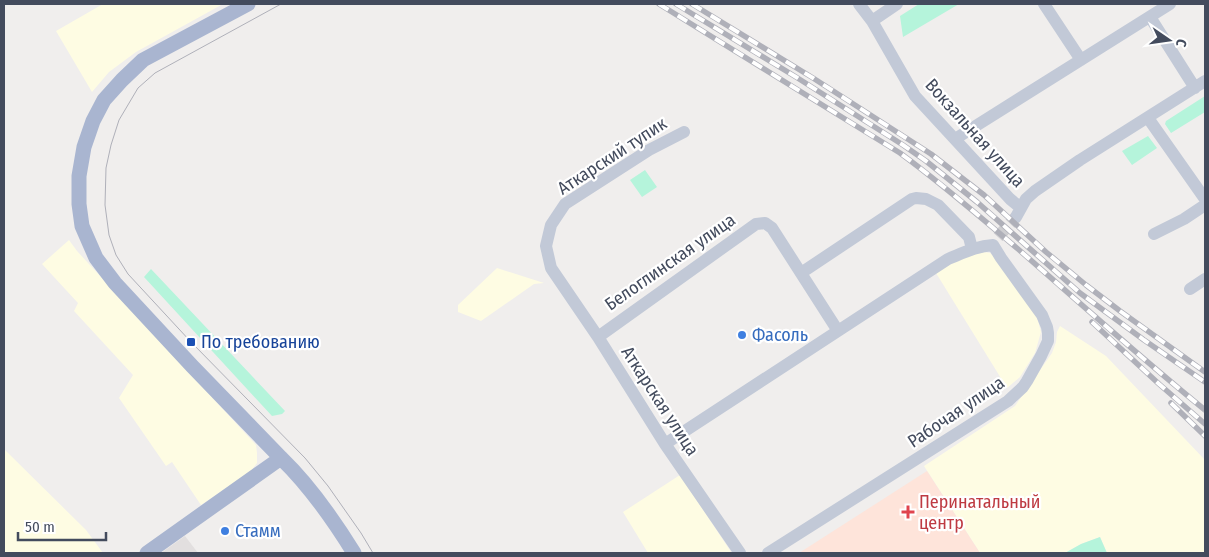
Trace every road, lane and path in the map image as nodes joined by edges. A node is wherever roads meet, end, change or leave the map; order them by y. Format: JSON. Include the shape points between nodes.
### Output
{"nodes":[{"id":1,"x":248,"y":4,"type":"edge"},
{"id":2,"x":859,"y":4,"type":"edge"},
{"id":3,"x":897,"y":4,"type":"edge"},
{"id":4,"x":1044,"y":4,"type":"edge"},
{"id":5,"x":1170,"y":4,"type":"edge"},
{"id":6,"x":1150,"y":17,"type":"junction"},
{"id":7,"x":872,"y":21,"type":"junction"},
{"id":8,"x":1081,"y":60,"type":"junction"},
{"id":9,"x":1200,"y":84,"type":"edge"},
{"id":10,"x":1148,"y":118,"type":"junction"},
{"id":11,"x":684,"y":132,"type":"dead end"},
{"id":12,"x":955,"y":139,"type":"junction"},
{"id":13,"x":1205,"y":199,"type":"edge"},
{"id":14,"x":1205,"y":205,"type":"edge"},
{"id":15,"x":1154,"y":234,"type":"dead end"},
{"id":16,"x":972,"y":250,"type":"junction"},
{"id":17,"x":551,"y":268,"type":"joint"},
{"id":18,"x":801,"y":272,"type":"junction"},
{"id":19,"x":1205,"y":279,"type":"edge"},
{"id":20,"x":1190,"y":289,"type":"dead end"},
{"id":21,"x":838,"y":331,"type":"junction"},
{"id":22,"x":598,"y":337,"type":"junction"},
{"id":23,"x":665,"y":444,"type":"junction"},
{"id":24,"x":281,"y":458,"type":"junction"},
{"id":25,"x":147,"y":553,"type":"edge"},
{"id":26,"x":354,"y":553,"type":"edge"},
{"id":27,"x":740,"y":553,"type":"edge"},
{"id":28,"x":768,"y":553,"type":"edge"}],
"edges":[{"from":1,"to":24,"type":"main road","via":[[143,60],[104,100],[84,147],[79,204],[82,226],[96,258],[186,359]]},
{"from":2,"to":7,"type":"street","name":"Вокзальная улица"},
{"from":3,"to":7,"type":"street"},
{"from":4,"to":8,"type":"street"},
{"from":5,"to":6,"type":"street"},
{"from":6,"to":8,"type":"street"},
{"from":6,"to":9,"type":"street"},
{"from":7,"to":12,"type":"street","name":"Вокзальная улица","via":[[915,96]]},
{"from":8,"to":12,"type":"street"},
{"from":9,"to":10,"type":"street"},
{"from":10,"to":12,"type":"street","name":"Вокзальная улица","via":[[1034,191],[1018,213],[1010,199]]},
{"from":10,"to":13,"type":"street"},
{"from":11,"to":17,"type":"street","name":"Аткарский тупик","via":[[649,150],[565,204],[551,225],[546,246]]},
{"from":14,"to":15,"type":"street"},
{"from":16,"to":18,"type":"street","via":[[969,237],[938,205],[916,198]]},
{"from":16,"to":21,"type":"street","via":[[948,259]]},
{"from":16,"to":28,"type":"street","name":"Рабочая улица","via":[[996,241],[1001,258],[1047,326],[1048,342],[1023,386],[1000,406]]},
{"from":17,"to":22,"type":"street","name":"Аткарская улица"},
{"from":18,"to":21,"type":"street"},
{"from":18,"to":22,"type":"street","name":"Белоглинская улица","via":[[772,228],[765,223],[756,224]]},
{"from":19,"to":20,"type":"street"},
{"from":21,"to":23,"type":"street"},
{"from":22,"to":23,"type":"street","name":"Аткарская улица"},
{"from":23,"to":27,"type":"street","name":"Аткарская улица"},
{"from":24,"to":25,"type":"main road"},
{"from":24,"to":26,"type":"main road","via":[[317,498]]}]}
